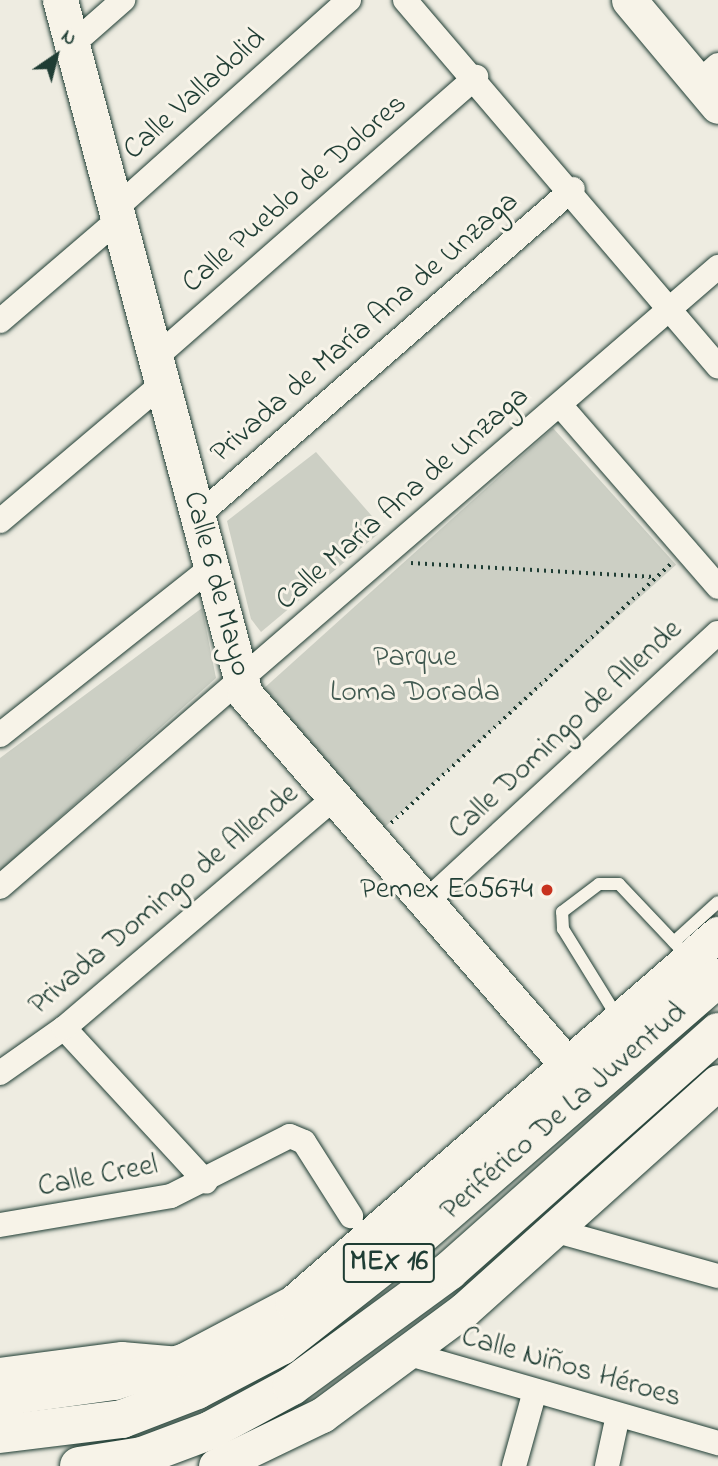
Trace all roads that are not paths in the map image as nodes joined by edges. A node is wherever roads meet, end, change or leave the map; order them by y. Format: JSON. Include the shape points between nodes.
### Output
{"nodes":[{"id":1,"x":60,"y":0,"type":"edge"},
{"id":2,"x":123,"y":0,"type":"edge"},
{"id":3,"x":349,"y":0,"type":"edge"},
{"id":4,"x":405,"y":0,"type":"edge"},
{"id":5,"x":629,"y":0,"type":"edge"},
{"id":6,"x":73,"y":44,"type":"junction"},
{"id":7,"x":476,"y":77,"type":"junction"},
{"id":8,"x":711,"y":85,"type":"edge"},
{"id":9,"x":573,"y":189,"type":"junction"},
{"id":10,"x":117,"y":214,"type":"junction"},
{"id":11,"x":718,"y":267,"type":"edge"},
{"id":12,"x":670,"y":310,"type":"junction"},
{"id":13,"x":0,"y":321,"type":"edge"},
{"id":14,"x":718,"y":366,"type":"edge"},
{"id":15,"x":158,"y":371,"type":"junction"},
{"id":16,"x":561,"y":405,"type":"junction"},
{"id":17,"x":199,"y":515,"type":"junction"},
{"id":18,"x":0,"y":521,"type":"edge"},
{"id":19,"x":211,"y":568,"type":"junction"},
{"id":20,"x":718,"y":587,"type":"edge"},
{"id":21,"x":718,"y":633,"type":"edge"},
{"id":22,"x":241,"y":682,"type":"junction"},
{"id":23,"x":0,"y":735,"type":"edge"},
{"id":24,"x":334,"y":798,"type":"junction"},
{"id":25,"x":0,"y":887,"type":"edge"},
{"id":26,"x":718,"y":902,"type":"edge"},
{"id":27,"x":425,"y":903,"type":"junction"},
{"id":28,"x":718,"y":934,"type":"edge"},
{"id":29,"x":694,"y":960,"type":"edge"},
{"id":30,"x":619,"y":1019,"type":"junction"},
{"id":31,"x":64,"y":1028,"type":"junction"},
{"id":32,"x":718,"y":1032,"type":"edge"},
{"id":33,"x":567,"y":1065,"type":"junction"},
{"id":34,"x":0,"y":1073,"type":"edge"},
{"id":35,"x":718,"y":1082,"type":"edge"},
{"id":36,"x":683,"y":1114,"type":"junction"},
{"id":37,"x":718,"y":1119,"type":"edge"},
{"id":38,"x":206,"y":1182,"type":"junction"},
{"id":39,"x":351,"y":1216,"type":"dead end"},
{"id":40,"x":0,"y":1225,"type":"edge"},
{"id":41,"x":553,"y":1230,"type":"junction"},
{"id":42,"x":718,"y":1276,"type":"edge"},
{"id":43,"x":406,"y":1353,"type":"junction"},
{"id":44,"x":185,"y":1360,"type":"junction"},
{"id":45,"x":0,"y":1370,"type":"edge"},
{"id":46,"x":535,"y":1391,"type":"junction"},
{"id":47,"x":0,"y":1398,"type":"edge"},
{"id":48,"x":618,"y":1415,"type":"junction"},
{"id":49,"x":0,"y":1434,"type":"edge"},
{"id":50,"x":718,"y":1443,"type":"edge"},
{"id":51,"x":255,"y":1458,"type":"edge"},
{"id":52,"x":79,"y":1466,"type":"edge"},
{"id":53,"x":216,"y":1466,"type":"edge"},
{"id":54,"x":514,"y":1466,"type":"edge"},
{"id":55,"x":607,"y":1466,"type":"edge"}],
"edges":[{"from":1,"to":6,"type":"main road","name":"Calle 6 de Mayo"},
{"from":2,"to":6,"type":"street"},
{"from":3,"to":10,"type":"street","name":"Calle Valladolid"},
{"from":4,"to":7,"type":"street"},
{"from":5,"to":8,"type":"main road"},
{"from":6,"to":10,"type":"main road","name":"Calle 6 de Mayo"},
{"from":7,"to":9,"type":"street"},
{"from":7,"to":15,"type":"street","name":"Calle Pueblo de Dolores"},
{"from":9,"to":12,"type":"street"},
{"from":9,"to":17,"type":"street","name":"Privada de María Ana de Unzaga"},
{"from":10,"to":13,"type":"street","name":"Calle Valladolid"},
{"from":10,"to":15,"type":"main road","name":"Calle 6 de Mayo"},
{"from":11,"to":12,"type":"street","name":"Calle María Ana de Unzaga"},
{"from":12,"to":14,"type":"street"},
{"from":12,"to":16,"type":"street","name":"Calle María Ana de Unzaga"},
{"from":15,"to":17,"type":"main road","name":"Calle 6 de Mayo"},
{"from":15,"to":18,"type":"street","name":"Calle Pueblo de Dolores"},
{"from":16,"to":20,"type":"street"},
{"from":16,"to":22,"type":"street","name":"Calle María Ana de Unzaga"},
{"from":17,"to":19,"type":"main road","name":"Calle 6 de Mayo"},
{"from":19,"to":22,"type":"main road","name":"Calle 6 de Mayo"},
{"from":19,"to":23,"type":"street"},
{"from":21,"to":27,"type":"street","name":"Calle Domingo de Allende"},
{"from":22,"to":24,"type":"main road","name":"Calle 6 de Mayo"},
{"from":22,"to":25,"type":"street","name":"Calle María Ana de Unzaga"},
{"from":24,"to":27,"type":"main road","name":"Calle 6 de Mayo"},
{"from":24,"to":31,"type":"street","name":"Privada Domingo de Allende"},
{"from":26,"to":29,"type":"lane"},
{"from":27,"to":33,"type":"main road","name":"Calle 6 de Mayo"},
{"from":28,"to":29,"type":"main road"},
{"from":29,"to":30,"type":"main road"},
{"from":29,"to":30,"type":"lane","via":[[619,884],[599,884],[562,912],[563,929]]},
{"from":29,"to":49,"type":"highway","name":"Periférico De La Juventud","number":"MEX 16","via":[[412,1243],[281,1346],[197,1390],[122,1419]]},
{"from":30,"to":33,"type":"main road"},
{"from":31,"to":34,"type":"street","name":"Privada Domingo de Allende"},
{"from":31,"to":38,"type":"street"},
{"from":32,"to":52,"type":"highway","name":"Periférico De La Juventud","number":"MEX 16","via":[[449,1271],[292,1386],[211,1430],[142,1456]]},
{"from":33,"to":44,"type":"main road","via":[[293,1303]]},
{"from":35,"to":36,"type":"main road"},
{"from":36,"to":37,"type":"main road"},
{"from":36,"to":41,"type":"main road"},
{"from":38,"to":39,"type":"street","name":"Calle Creel","via":[[290,1136],[304,1142]]},
{"from":38,"to":40,"type":"street","name":"Calle Creel","via":[[142,1204]]},
{"from":41,"to":42,"type":"street"},
{"from":41,"to":43,"type":"main road"},
{"from":43,"to":46,"type":"street","name":"Calle Niños Héroes"},
{"from":43,"to":51,"type":"main road","via":[[323,1415]]},
{"from":44,"to":45,"type":"street","via":[[122,1354]]},
{"from":44,"to":47,"type":"main road","via":[[114,1382]]},
{"from":46,"to":48,"type":"street","name":"Calle Niños Héroes"},
{"from":46,"to":54,"type":"street"},
{"from":48,"to":50,"type":"street","name":"Calle Niños Héroes"},
{"from":48,"to":55,"type":"street"},
{"from":51,"to":53,"type":"main road"}]}
